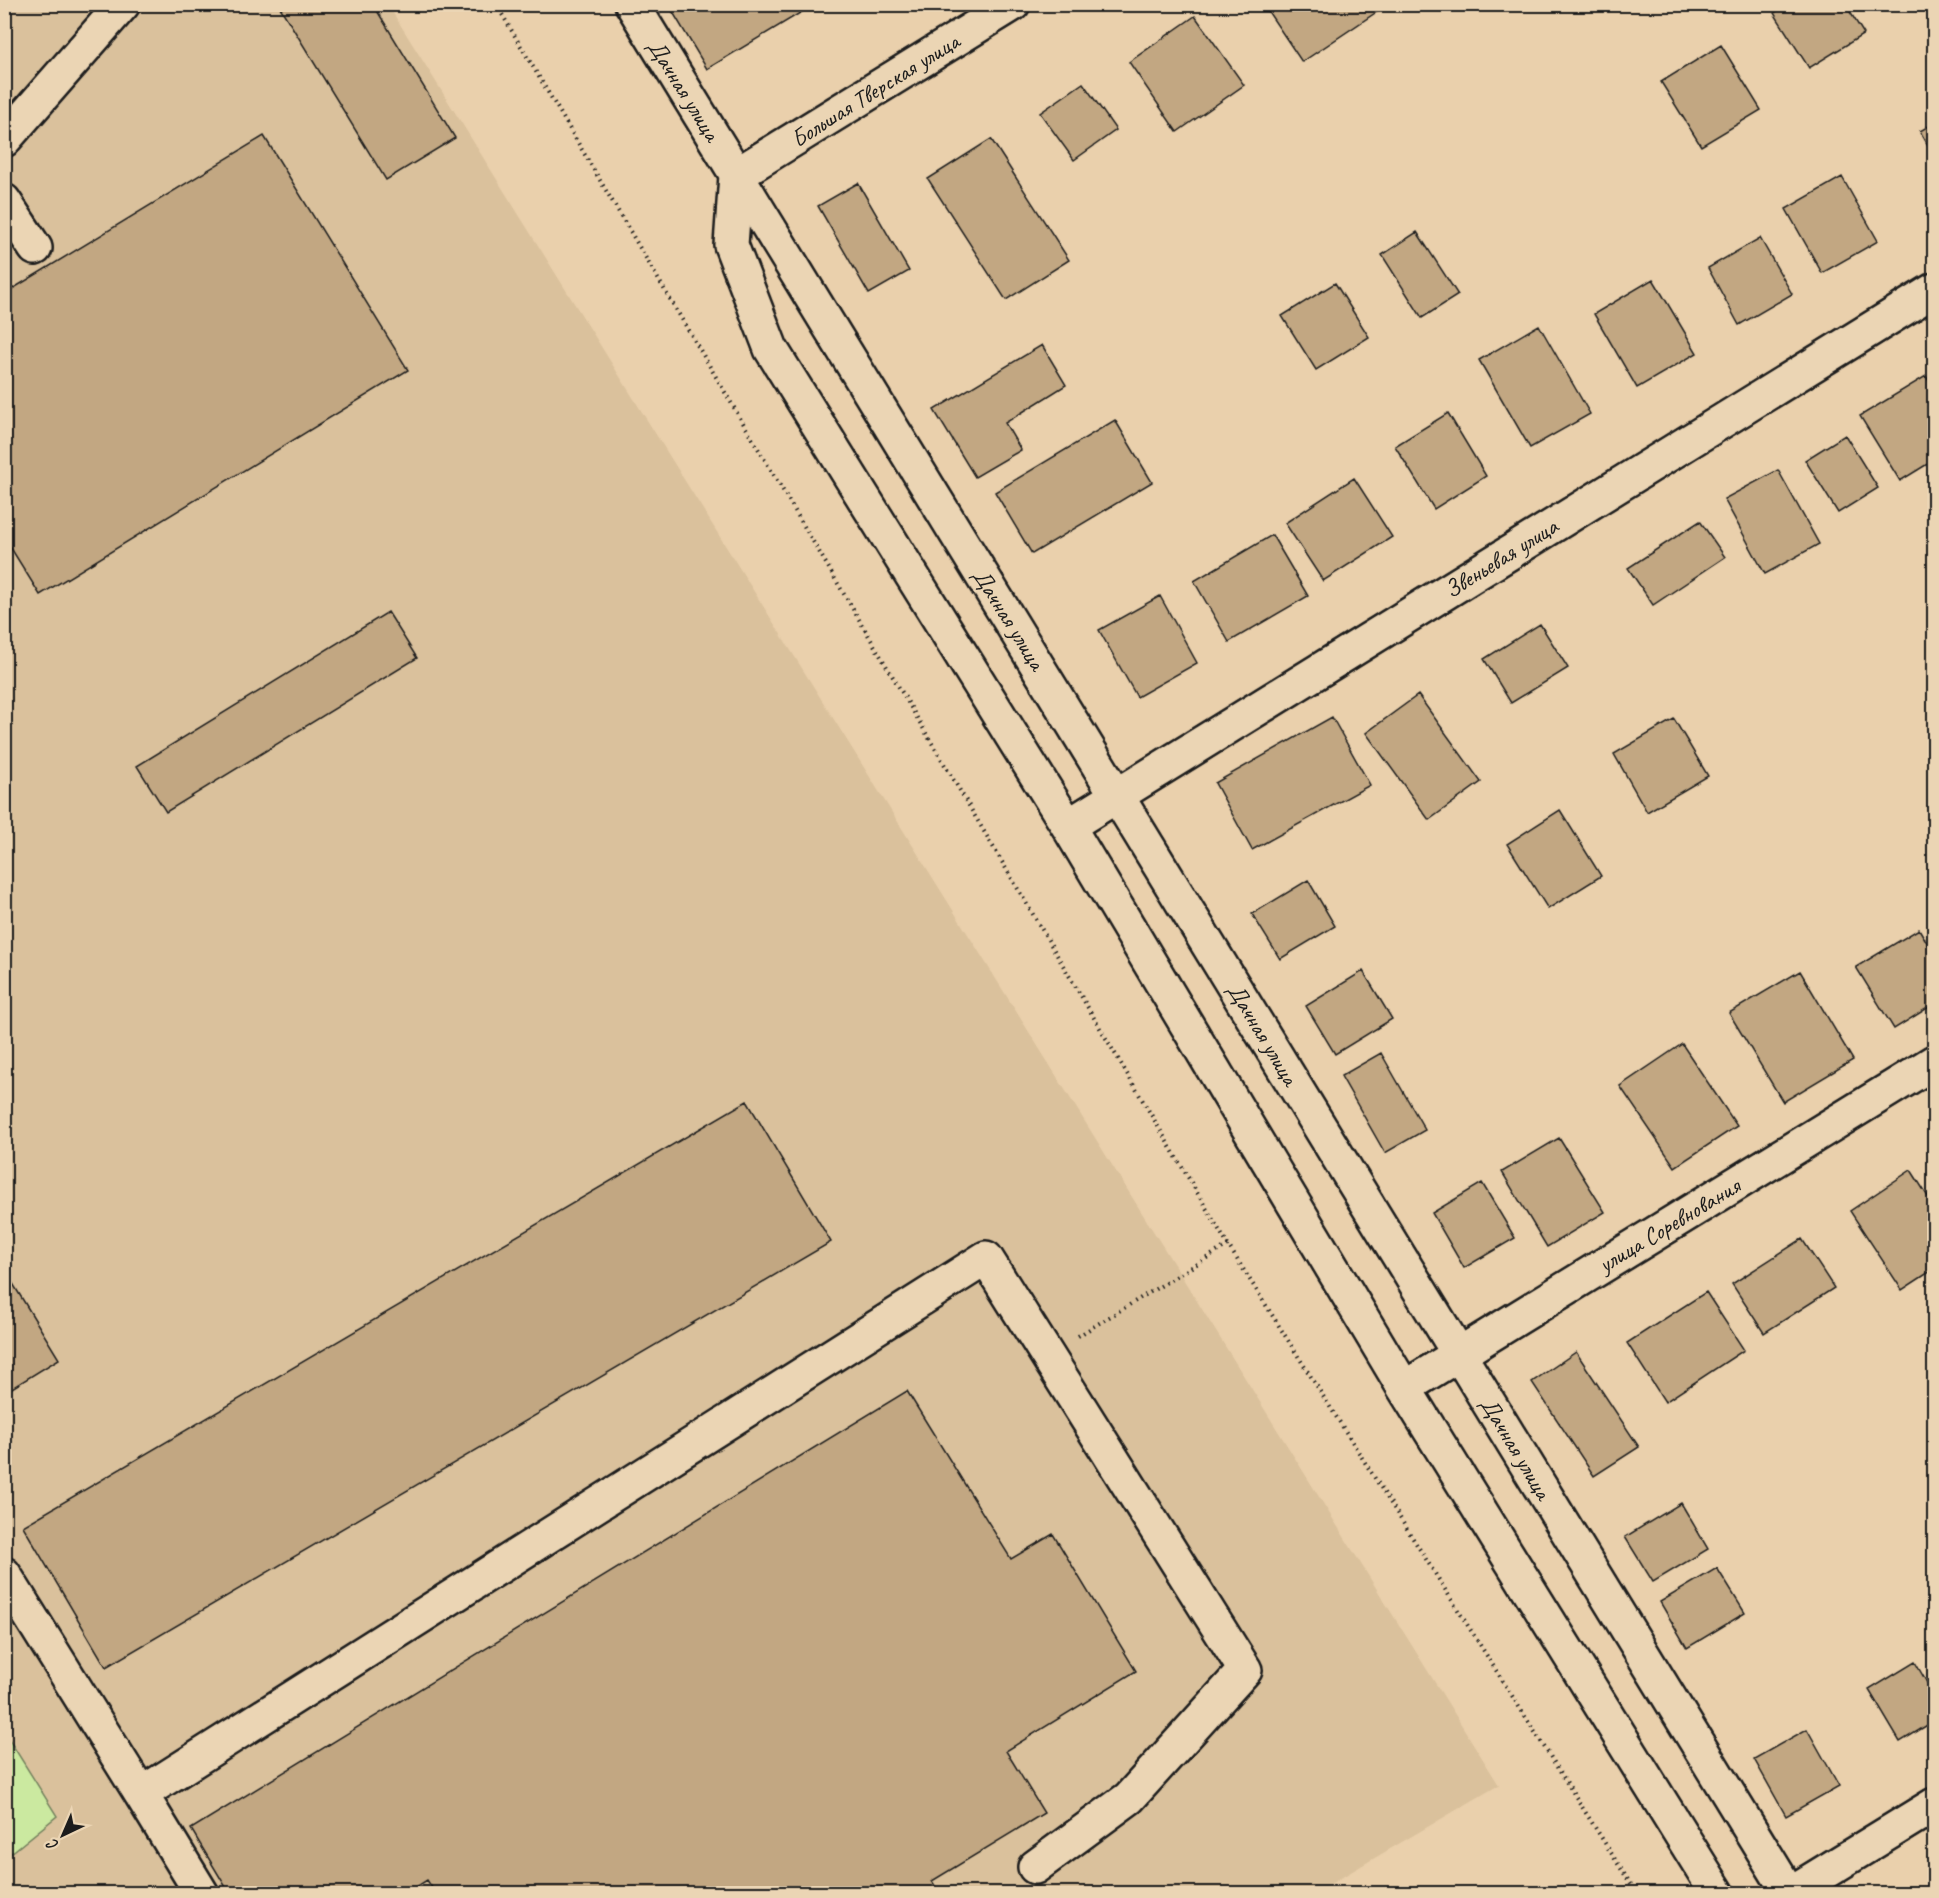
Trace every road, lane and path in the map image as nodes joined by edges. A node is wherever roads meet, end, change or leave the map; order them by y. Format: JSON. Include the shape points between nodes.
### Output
{"nodes":[{"id":1,"x":123,"y":4,"type":"edge"},
{"id":2,"x":496,"y":4,"type":"edge"},
{"id":3,"x":632,"y":4,"type":"edge"},
{"id":4,"x":1013,"y":4,"type":"edge"},
{"id":5,"x":4,"y":140,"type":"edge"},
{"id":6,"x":736,"y":175,"type":"junction"},
{"id":7,"x":4,"y":201,"type":"edge"},
{"id":8,"x":36,"y":248,"type":"dead end"},
{"id":9,"x":1935,"y":290,"type":"edge"},
{"id":10,"x":1117,"y":796,"type":"junction"},
{"id":11,"x":1068,"y":826,"type":"junction"},
{"id":12,"x":1935,"y":1062,"type":"edge"},
{"id":13,"x":1228,"y":1245,"type":"junction"},
{"id":14,"x":1458,"y":1354,"type":"junction"},
{"id":15,"x":1046,"y":1355,"type":"junction"},
{"id":16,"x":1404,"y":1388,"type":"junction"},
{"id":17,"x":4,"y":1574,"type":"edge"},
{"id":18,"x":141,"y":1794,"type":"junction"},
{"id":19,"x":1935,"y":1804,"type":"edge"},
{"id":20,"x":1035,"y":1867,"type":"dead end"},
{"id":21,"x":202,"y":1893,"type":"edge"},
{"id":22,"x":1637,"y":1893,"type":"edge"},
{"id":23,"x":1718,"y":1893,"type":"edge"},
{"id":24,"x":1789,"y":1893,"type":"edge"}],
"edges":[{"from":1,"to":5,"type":"street"},
{"from":2,"to":13,"type":"path"},
{"from":3,"to":6,"type":"street","name":"Дачная улица"},
{"from":4,"to":6,"type":"street","name":"Большая Тверская улица"},
{"from":6,"to":10,"type":"street","name":"Дачная улица"},
{"from":6,"to":11,"type":"street","via":[[730,245],[771,349]]},
{"from":7,"to":8,"type":"street"},
{"from":9,"to":10,"type":"street","name":"Звеньевая улица"},
{"from":10,"to":11,"type":"street","name":"Звеньевая улица"},
{"from":10,"to":14,"type":"street","name":"Дачная улица"},
{"from":11,"to":16,"type":"street"},
{"from":12,"to":14,"type":"street","name":"улица Соревнования"},
{"from":13,"to":15,"type":"path"},
{"from":13,"to":22,"type":"path"},
{"from":14,"to":16,"type":"street","name":"улица Соревнования"},
{"from":14,"to":24,"type":"street","name":"Дачная улица"},
{"from":15,"to":18,"type":"street","via":[[986,1258]]},
{"from":15,"to":20,"type":"street","via":[[1245,1670],[1129,1798]]},
{"from":16,"to":23,"type":"street"},
{"from":17,"to":18,"type":"street"},
{"from":18,"to":21,"type":"street"},
{"from":19,"to":24,"type":"street"}]}
